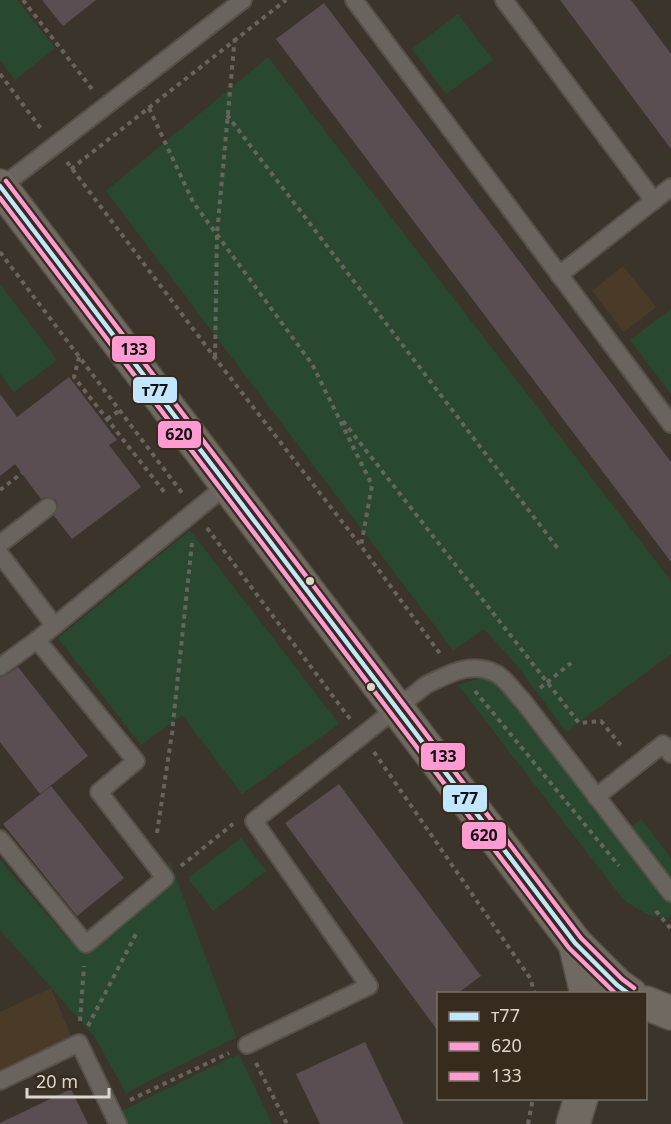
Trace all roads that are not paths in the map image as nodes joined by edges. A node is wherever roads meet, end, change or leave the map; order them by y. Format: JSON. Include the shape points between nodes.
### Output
{"nodes":[{"id":1,"x":243,"y":0,"type":"edge"},
{"id":2,"x":354,"y":0,"type":"edge"},
{"id":3,"x":504,"y":0,"type":"edge"},
{"id":4,"x":0,"y":187,"type":"edge"},
{"id":5,"x":671,"y":187,"type":"edge"},
{"id":6,"x":654,"y":201,"type":"junction"},
{"id":7,"x":559,"y":275,"type":"junction"},
{"id":8,"x":671,"y":424,"type":"edge"},
{"id":9,"x":227,"y":485,"type":"junction"},
{"id":10,"x":48,"y":507,"type":"dead end"},
{"id":11,"x":0,"y":544,"type":"edge"},
{"id":12,"x":0,"y":554,"type":"edge"},
{"id":13,"x":54,"y":625,"type":"junction"},
{"id":14,"x":37,"y":640,"type":"junction"},
{"id":15,"x":0,"y":667,"type":"edge"},
{"id":16,"x":401,"y":714,"type":"junction"},
{"id":17,"x":671,"y":754,"type":"edge"},
{"id":18,"x":596,"y":797,"type":"junction"},
{"id":19,"x":0,"y":839,"type":"edge"},
{"id":20,"x":671,"y":893,"type":"edge"},
{"id":21,"x":575,"y":943,"type":"junction"},
{"id":22,"x":587,"y":992,"type":"edge"},
{"id":23,"x":628,"y":992,"type":"edge"},
{"id":24,"x":647,"y":1004,"type":"edge"},
{"id":25,"x":671,"y":1013,"type":"edge"},
{"id":26,"x":671,"y":1024,"type":"edge"},
{"id":27,"x":647,"y":1030,"type":"edge"},
{"id":28,"x":247,"y":1044,"type":"road end"},
{"id":29,"x":0,"y":1081,"type":"edge"},
{"id":30,"x":114,"y":1117,"type":"edge"}],
"edges":[{"from":1,"to":4,"type":"lane"},
{"from":2,"to":7,"type":"lane"},
{"from":3,"to":6,"type":"lane"},
{"from":4,"to":9,"type":"street"},
{"from":5,"to":6,"type":"lane"},
{"from":6,"to":7,"type":"lane"},
{"from":7,"to":8,"type":"lane"},
{"from":9,"to":13,"type":"lane"},
{"from":9,"to":16,"type":"street"},
{"from":10,"to":11,"type":"lane"},
{"from":12,"to":13,"type":"lane"},
{"from":13,"to":14,"type":"lane"},
{"from":14,"to":15,"type":"lane"},
{"from":14,"to":19,"type":"lane","via":[[136,761],[99,792],[165,878],[86,944]]},
{"from":16,"to":18,"type":"lane","via":[[426,685],[456,671],[478,667],[498,674]]},
{"from":16,"to":21,"type":"street"},
{"from":16,"to":28,"type":"lane","via":[[347,748],[254,821],[369,986]]},
{"from":17,"to":18,"type":"lane","via":[[663,744]]},
{"from":18,"to":20,"type":"lane"},
{"from":21,"to":22,"type":"street"},
{"from":21,"to":23,"type":"street","via":[[616,985]]},
{"from":24,"to":25,"type":"street"},
{"from":26,"to":27,"type":"street"},
{"from":29,"to":30,"type":"lane","via":[[79,1043]]}]}
